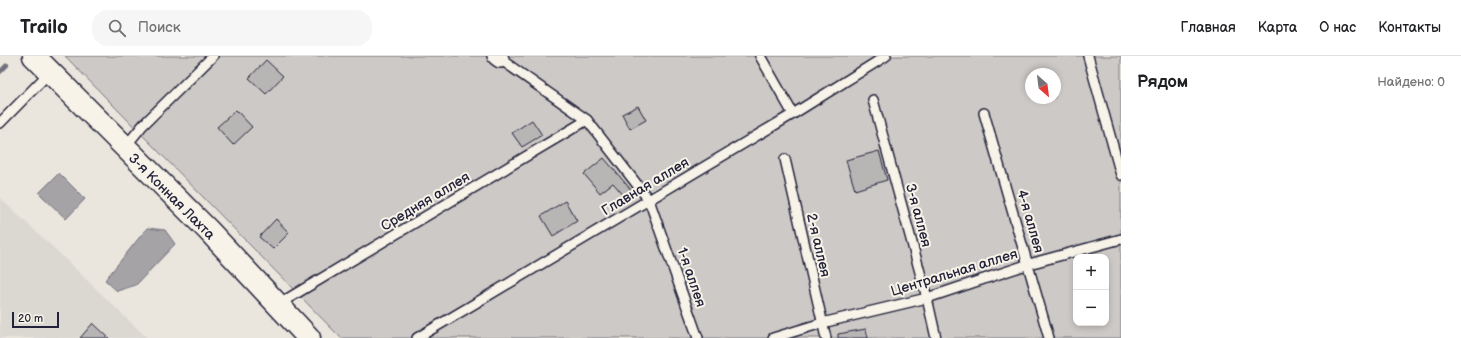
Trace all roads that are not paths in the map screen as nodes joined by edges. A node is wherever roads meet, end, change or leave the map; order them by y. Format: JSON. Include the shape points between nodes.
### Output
{"nodes":[{"id":1,"x":34,"y":56,"type":"edge"},
{"id":2,"x":213,"y":56,"type":"edge"},
{"id":3,"x":760,"y":56,"type":"edge"},
{"id":4,"x":886,"y":56,"type":"edge"},
{"id":5,"x":1088,"y":56,"type":"edge"},
{"id":6,"x":498,"y":58,"type":"edge"},
{"id":7,"x":50,"y":72,"type":"junction"},
{"id":8,"x":873,"y":100,"type":"dead end"},
{"id":9,"x":984,"y":113,"type":"dead end"},
{"id":10,"x":793,"y":114,"type":"junction"},
{"id":11,"x":587,"y":120,"type":"junction"},
{"id":12,"x":0,"y":123,"type":"edge"},
{"id":13,"x":124,"y":148,"type":"junction"},
{"id":14,"x":785,"y":159,"type":"dead end"},
{"id":15,"x":1121,"y":175,"type":"edge"},
{"id":16,"x":649,"y":200,"type":"junction"},
{"id":17,"x":1121,"y":239,"type":"edge"},
{"id":18,"x":1029,"y":264,"type":"junction"},
{"id":19,"x":927,"y":298,"type":"junction"},
{"id":20,"x":277,"y":305,"type":"junction"},
{"id":21,"x":822,"y":323,"type":"junction"},
{"id":22,"x":309,"y":338,"type":"edge"},
{"id":23,"x":417,"y":338,"type":"edge"},
{"id":24,"x":698,"y":338,"type":"edge"},
{"id":25,"x":773,"y":338,"type":"edge"},
{"id":26,"x":826,"y":338,"type":"edge"},
{"id":27,"x":936,"y":338,"type":"edge"},
{"id":28,"x":1049,"y":338,"type":"edge"}],
"edges":[{"from":1,"to":7,"type":"main road","name":"3-я Конная Лахта"},
{"from":2,"to":13,"type":"lane","via":[[143,124]]},
{"from":3,"to":10,"type":"lane"},
{"from":4,"to":10,"type":"lane","name":"Главная аллея"},
{"from":5,"to":15,"type":"lane"},
{"from":6,"to":11,"type":"lane","name":"1-я аллея"},
{"from":7,"to":12,"type":"lane"},
{"from":7,"to":13,"type":"main road","name":"3-я Конная Лахта"},
{"from":8,"to":19,"type":"lane","name":"3-я аллея"},
{"from":9,"to":18,"type":"lane","name":"4-я аллея"},
{"from":10,"to":16,"type":"lane","name":"Главная аллея"},
{"from":11,"to":16,"type":"lane","name":"1-я аллея"},
{"from":11,"to":20,"type":"lane","name":"Средняя аллея"},
{"from":13,"to":20,"type":"main road","name":"3-я Конная Лахта","via":[[208,230]]},
{"from":14,"to":21,"type":"lane","name":"2-я аллея"},
{"from":16,"to":23,"type":"lane","name":"Главная аллея"},
{"from":16,"to":24,"type":"lane","name":"1-я аллея"},
{"from":17,"to":18,"type":"lane","name":"Центральная аллея"},
{"from":18,"to":19,"type":"lane","name":"Центральная аллея"},
{"from":18,"to":28,"type":"lane","name":"4-я аллея"},
{"from":19,"to":21,"type":"lane","name":"Центральная аллея"},
{"from":19,"to":27,"type":"lane","name":"3-я аллея"},
{"from":20,"to":22,"type":"main road","name":"3-я Конная Лахта"},
{"from":21,"to":25,"type":"lane","name":"Центральная аллея"},
{"from":21,"to":26,"type":"lane","name":"2-я аллея"}]}
